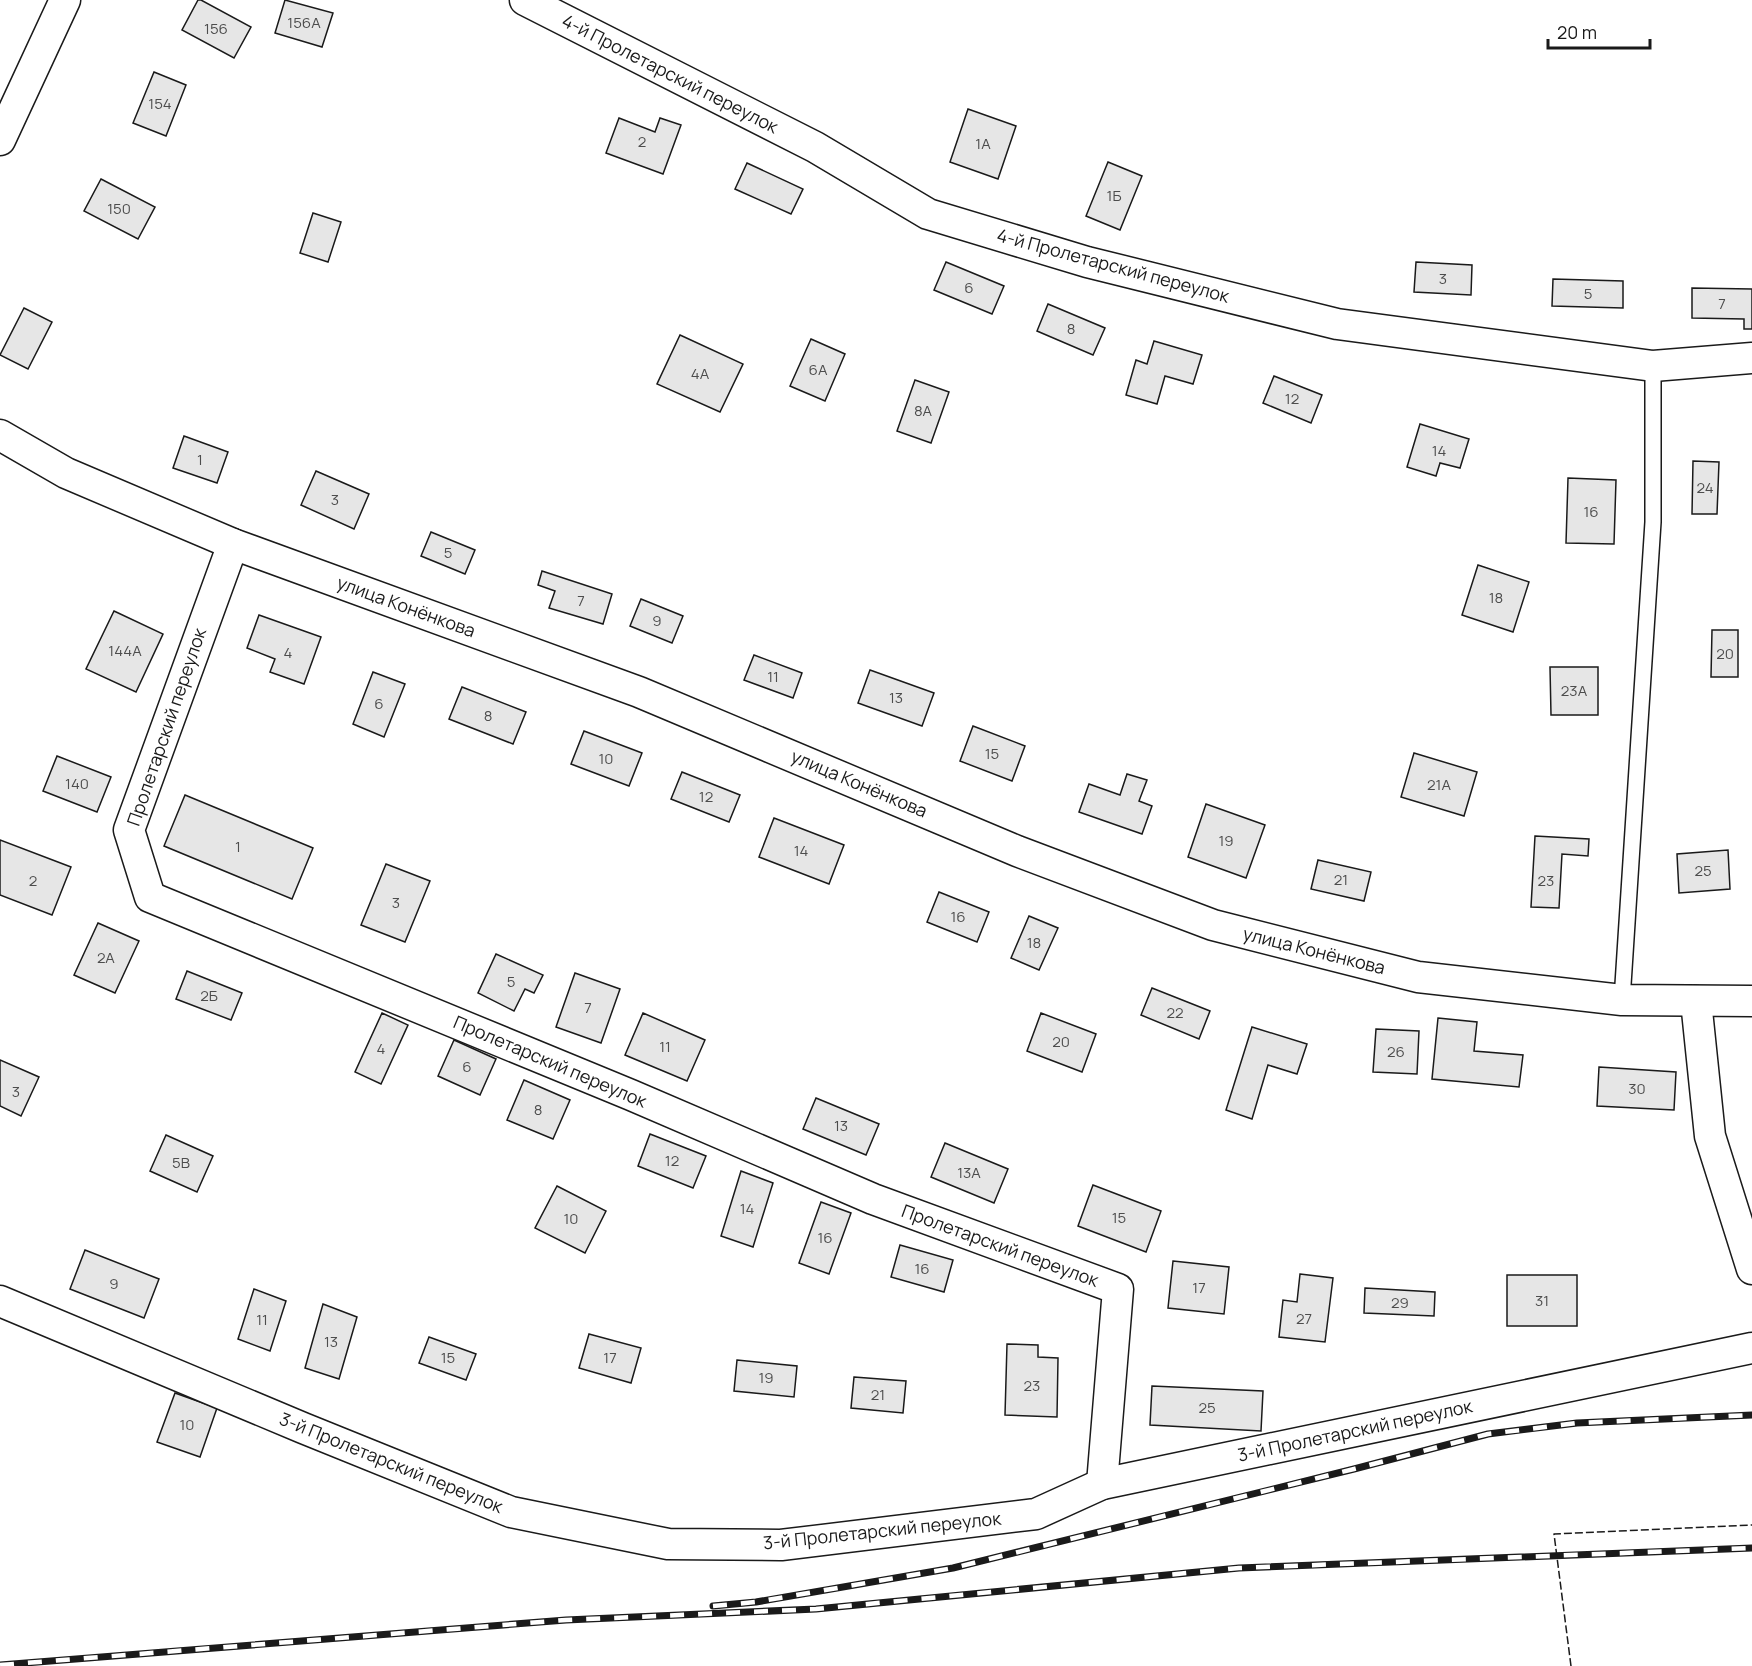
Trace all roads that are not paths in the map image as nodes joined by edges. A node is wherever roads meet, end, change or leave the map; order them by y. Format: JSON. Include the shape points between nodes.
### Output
{"nodes":[{"id":1,"x":65,"y":0,"type":"edge"},
{"id":2,"x":525,"y":0,"type":"edge"},
{"id":3,"x":0,"y":140,"type":"edge"},
{"id":4,"x":1752,"y":358,"type":"edge"},
{"id":5,"x":1653,"y":366,"type":"junction"},
{"id":6,"x":0,"y":435,"type":"edge"},
{"id":7,"x":233,"y":544,"type":"junction"},
{"id":8,"x":1622,"y":1000,"type":"junction"},
{"id":9,"x":1696,"y":1001,"type":"junction"},
{"id":10,"x":1752,"y":1001,"type":"edge"},
{"id":11,"x":1752,"y":1269,"type":"edge"},
{"id":12,"x":0,"y":1301,"type":"edge"},
{"id":13,"x":1752,"y":1348,"type":"edge"},
{"id":14,"x":1102,"y":1484,"type":"junction"}],
"edges":[{"from":1,"to":3,"type":"street"},
{"from":2,"to":5,"type":"street","name":"4-й Пролетарский переулок","via":[[815,147],[928,214],[1087,262],[1337,324]]},
{"from":4,"to":5,"type":"street","name":"4-й Пролетарский переулок"},
{"from":5,"to":8,"type":"lane","via":[[1653,522]]},
{"from":6,"to":7,"type":"street","name":"улица Конёнкова","via":[[66,473]]},
{"from":7,"to":8,"type":"street","name":"улица Конёнкова","via":[[639,692],[1017,851],[1213,926],[1418,977]]},
{"from":7,"to":14,"type":"street","name":"Пролетарский переулок","via":[[129,830],[150,897],[873,1199],[1118,1289]]},
{"from":8,"to":9,"type":"street","name":"улица Конёнкова"},
{"from":9,"to":10,"type":"street","name":"улица Конёнкова"},
{"from":9,"to":11,"type":"street","via":[[1710,1136]]},
{"from":12,"to":14,"type":"street","name":"3-й Пролетарский переулок","via":[[512,1512],[668,1544],[781,1545],[1036,1514]]},
{"from":13,"to":14,"type":"street","name":"3-й Пролетарский переулок"}]}
